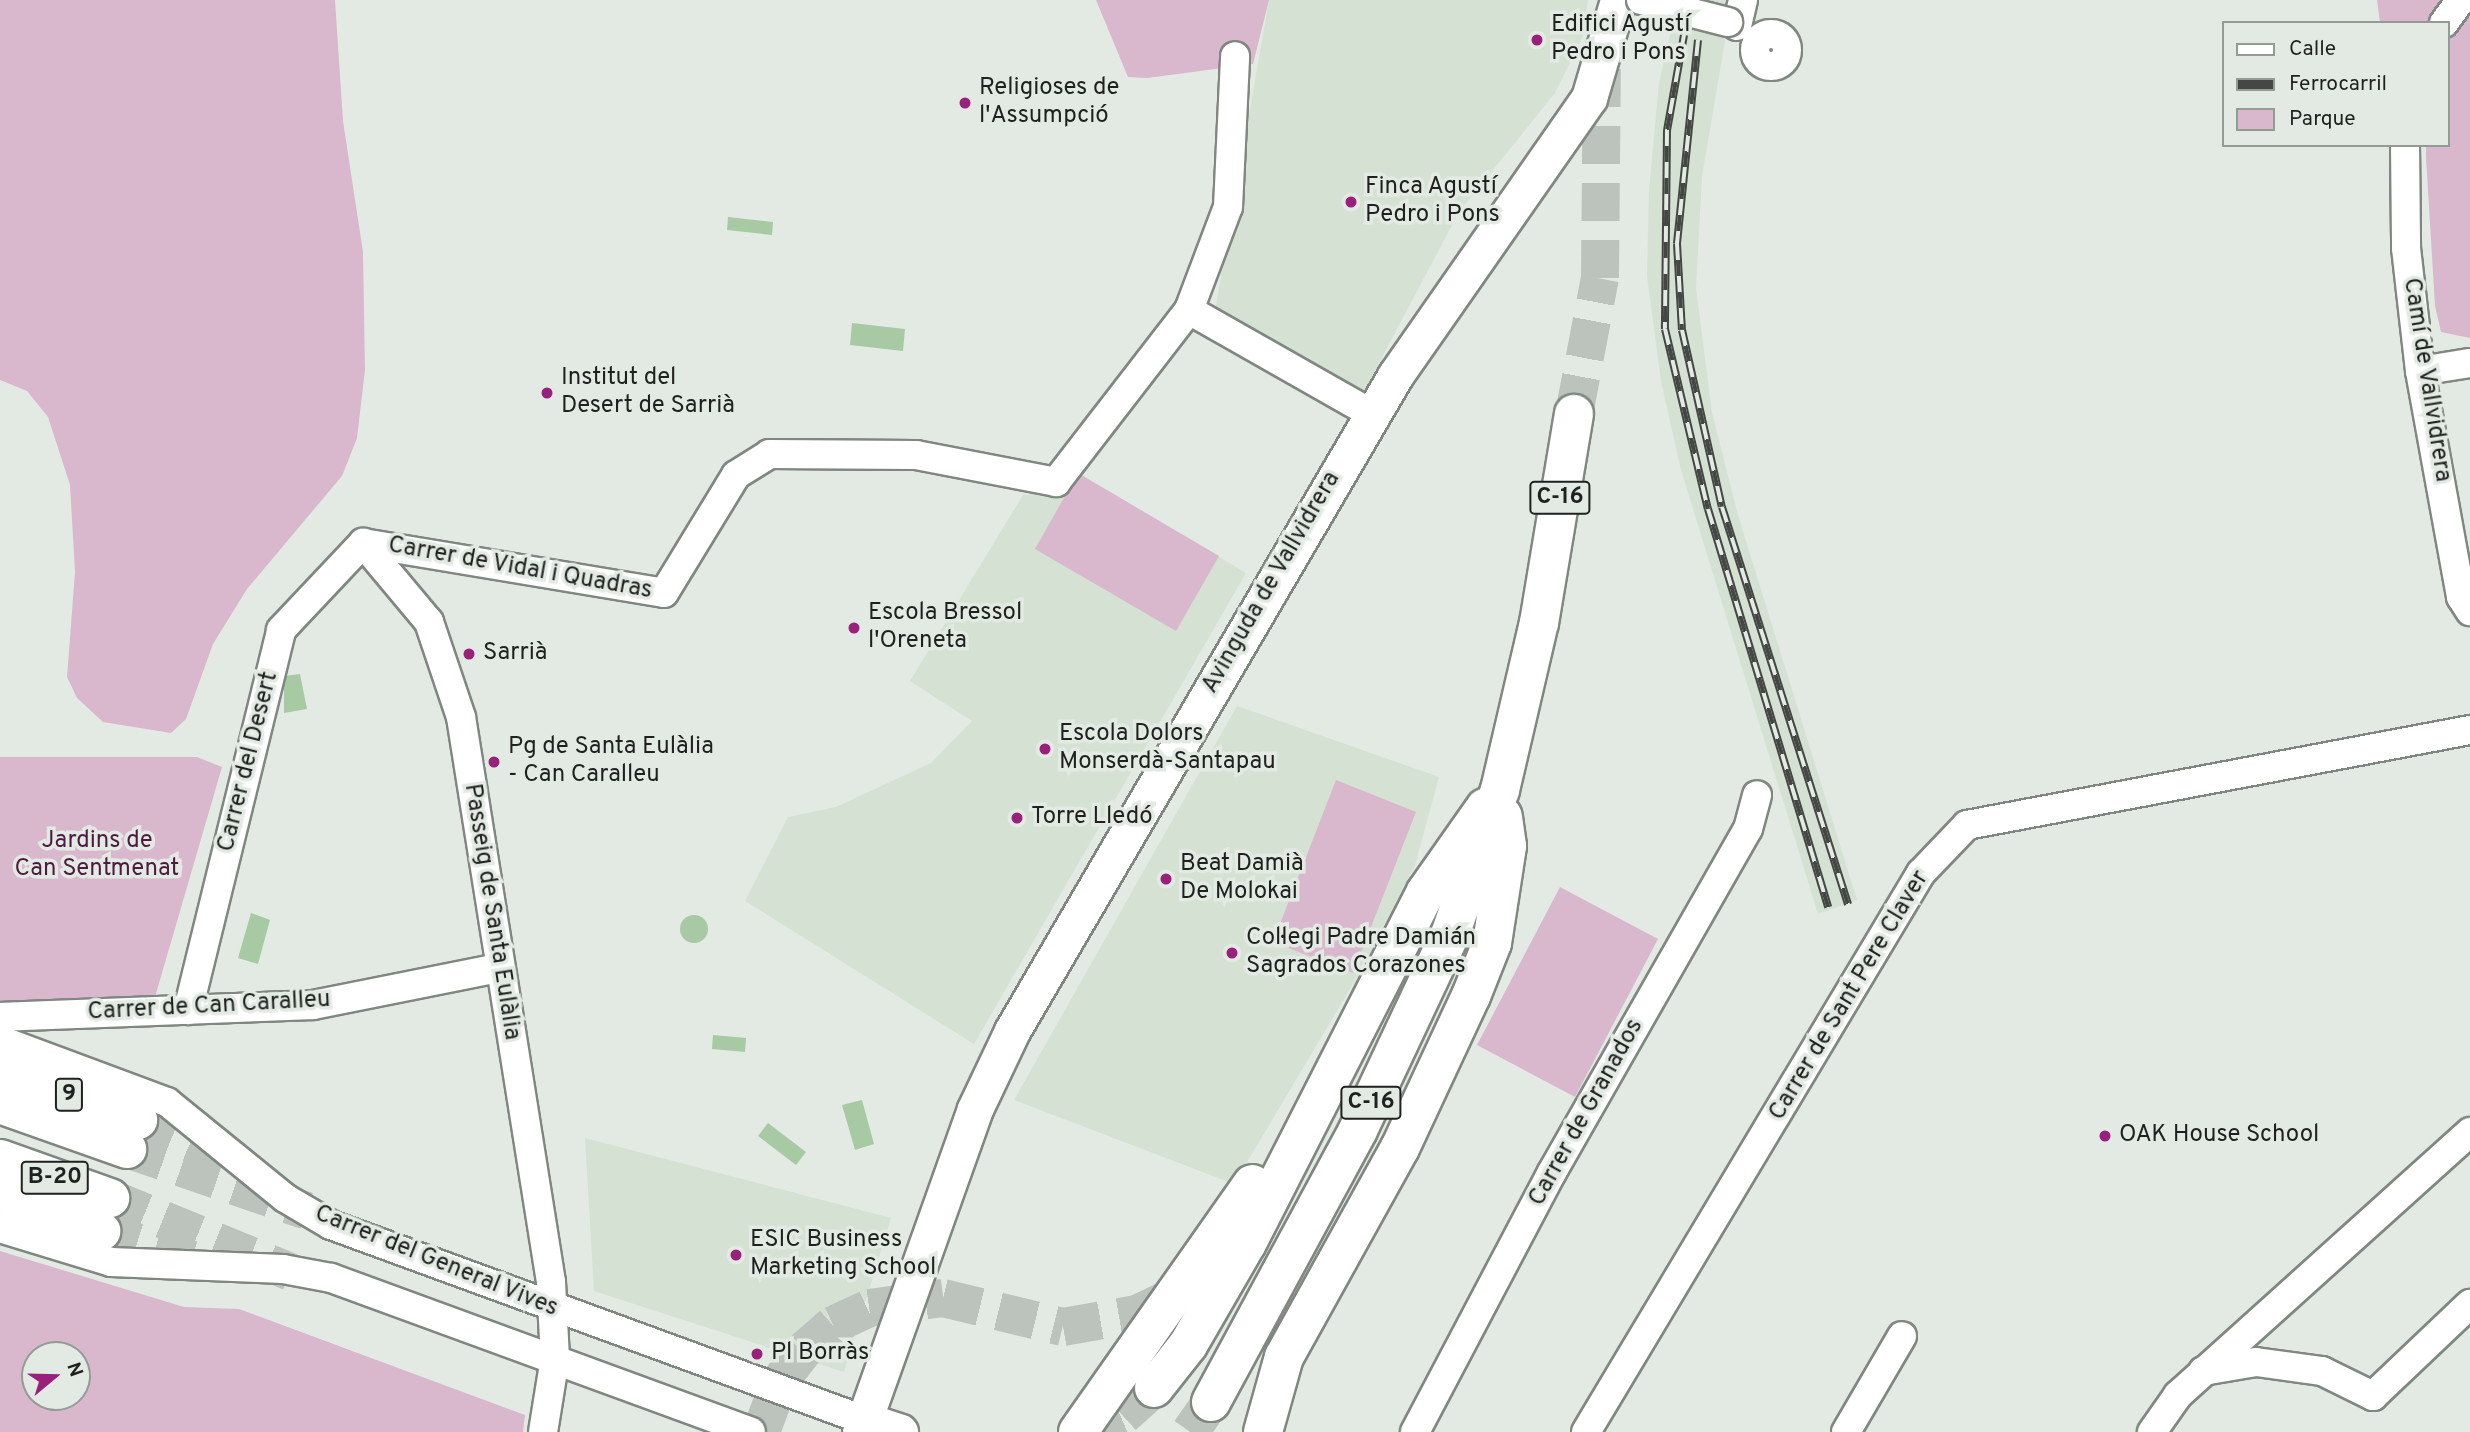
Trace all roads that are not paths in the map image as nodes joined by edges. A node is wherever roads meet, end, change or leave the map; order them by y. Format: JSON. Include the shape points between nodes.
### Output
{"nodes":[{"id":1,"x":1618,"y":0,"type":"edge"},
{"id":2,"x":1641,"y":0,"type":"edge"},
{"id":3,"x":2462,"y":0,"type":"edge"},
{"id":4,"x":2446,"y":21,"type":"edge"},
{"id":5,"x":1741,"y":23,"type":"edge"},
{"id":6,"x":1235,"y":56,"type":"dead end"},
{"id":7,"x":2405,"y":147,"type":"edge"},
{"id":8,"x":1189,"y":310,"type":"junction"},
{"id":9,"x":2470,"y":363,"type":"edge"},
{"id":10,"x":2420,"y":371,"type":"junction"},
{"id":11,"x":1372,"y":414,"type":"junction"},
{"id":12,"x":1574,"y":414,"type":"tunnel mouth"},
{"id":13,"x":2457,"y":496,"type":"edge"},
{"id":14,"x":363,"y":543,"type":"junction"},
{"id":15,"x":2470,"y":611,"type":"edge"},
{"id":16,"x":2470,"y":730,"type":"edge"},
{"id":17,"x":1500,"y":790,"type":"junction"},
{"id":18,"x":1757,"y":794,"type":"dead end"},
{"id":19,"x":1390,"y":967,"type":"junction"},
{"id":20,"x":498,"y":968,"type":"junction"},
{"id":21,"x":188,"y":1010,"type":"junction"},
{"id":22,"x":0,"y":1017,"type":"edge"},
{"id":23,"x":0,"y":1040,"type":"edge"},
{"id":24,"x":0,"y":1070,"type":"edge"},
{"id":25,"x":0,"y":1104,"type":"edge"},
{"id":26,"x":2470,"y":1132,"type":"edge"},
{"id":27,"x":133,"y":1134,"type":"joint"},
{"id":28,"x":1400,"y":1148,"type":"junction"},
{"id":29,"x":0,"y":1159,"type":"edge"},
{"id":30,"x":0,"y":1194,"type":"edge"},
{"id":31,"x":0,"y":1228,"type":"edge"},
{"id":32,"x":1247,"y":1243,"type":"junction"},
{"id":33,"x":1205,"y":1279,"type":"tunnel mouth"},
{"id":34,"x":2470,"y":1304,"type":"edge"},
{"id":35,"x":553,"y":1308,"type":"junction"},
{"id":36,"x":1902,"y":1336,"type":"dead end"},
{"id":37,"x":555,"y":1358,"type":"junction"},
{"id":38,"x":2203,"y":1371,"type":"junction"},
{"id":39,"x":1154,"y":1388,"type":"tunnel mouth"},
{"id":40,"x":1211,"y":1402,"type":"tunnel mouth"},
{"id":41,"x":862,"y":1426,"type":"edge"},
{"id":42,"x":543,"y":1432,"type":"edge"},
{"id":43,"x":751,"y":1432,"type":"edge"},
{"id":44,"x":901,"y":1432,"type":"edge"},
{"id":45,"x":1078,"y":1432,"type":"edge"},
{"id":46,"x":1263,"y":1432,"type":"edge"},
{"id":47,"x":1285,"y":1432,"type":"edge"},
{"id":48,"x":1415,"y":1432,"type":"edge"},
{"id":49,"x":1586,"y":1432,"type":"edge"},
{"id":50,"x":1846,"y":1432,"type":"edge"},
{"id":51,"x":2152,"y":1432,"type":"edge"}],
"edges":[{"from":1,"to":11,"type":"main road","name":"Avinguda de Vallvidrera","via":[[1589,98],[1465,268]]},
{"from":2,"to":5,"type":"street","bridge":true},
{"from":3,"to":4,"type":"street"},
{"from":6,"to":8,"type":"street","name":"Carrer de Vidal i Quadras","via":[[1228,207]]},
{"from":7,"to":10,"type":"street","name":"Camí de Vallvidrera","via":[[2406,248]]},
{"from":8,"to":11,"type":"street"},
{"from":8,"to":14,"type":"street","name":"Carrer de Vidal i Quadras","via":[[1056,482],[916,455],[769,454],[736,475],[664,593]]},
{"from":9,"to":10,"type":"street"},
{"from":10,"to":13,"type":"street","name":"Camí de Vallvidrera"},
{"from":11,"to":41,"type":"main road","name":"Avinguda de Vallvidrera","via":[[999,1056]]},
{"from":12,"to":17,"type":"highway","number":"C-16","via":[[1539,623]]},
{"from":13,"to":15,"type":"street","name":"Camí de Vallvidrera","via":[[2461,597]]},
{"from":14,"to":20,"type":"street","name":"Passeig de Santa Eulàlia","via":[[429,622],[445,660],[461,717]]},
{"from":14,"to":21,"type":"street","name":"Carrer del Desert","via":[[281,630]]},
{"from":16,"to":49,"type":"street","name":"Carrer de Sant Pere Claver","via":[[1967,825],[1921,873]]},
{"from":17,"to":19,"type":"highway","via":[[1458,839]]},
{"from":17,"to":28,"type":"highway","via":[[1507,846],[1492,943]]},
{"from":17,"to":40,"type":"highway","number":"C-16","via":[[1451,932],[1358,1130]]},
{"from":18,"to":48,"type":"street","name":"Carrer de Granados","via":[[1748,829],[1550,1174]]},
{"from":19,"to":32,"type":"highway"},
{"from":19,"to":45,"type":"highway","via":[[1290,1115],[1238,1208]]},
{"from":20,"to":21,"type":"street","name":"Carrer de Can Caralleu","via":[[313,1005]]},
{"from":20,"to":35,"type":"street","name":"Passeig de Santa Eulàlia"},
{"from":21,"to":22,"type":"street","name":"Carrer de Can Caralleu"},
{"from":23,"to":35,"type":"street","name":"Carrer del General Vives","via":[[167,1102],[285,1198],[331,1225]]},
{"from":24,"to":27,"type":"highway","number":"9"},
{"from":25,"to":27,"type":"highway","number":"B-20"},
{"from":26,"to":38,"type":"street"},
{"from":28,"to":46,"type":"highway","via":[[1284,1357]]},
{"from":28,"to":47,"type":"highway","via":[[1380,1229],[1310,1361]]},
{"from":29,"to":30,"type":"highway","number":"B-20","via":[[106,1215]]},
{"from":31,"to":37,"type":"street","name":"Carrer del General Vives","via":[[111,1262],[283,1269],[331,1278]]},
{"from":32,"to":33,"type":"highway"},
{"from":32,"to":39,"type":"highway","via":[[1188,1345]]},
{"from":34,"to":38,"type":"street","via":[[2373,1396],[2322,1371],[2256,1363]]},
{"from":35,"to":37,"type":"street","name":"Passeig de Santa Eulàlia"},
{"from":35,"to":41,"type":"street","name":"Carrer del General Vives"},
{"from":36,"to":50,"type":"street"},
{"from":37,"to":42,"type":"street","name":"Passeig de Santa Eulàlia"},
{"from":37,"to":43,"type":"street","name":"Carrer del General Vives"},
{"from":38,"to":51,"type":"street"},
{"from":41,"to":44,"type":"main road","name":"Carrer del General Vives"}]}
